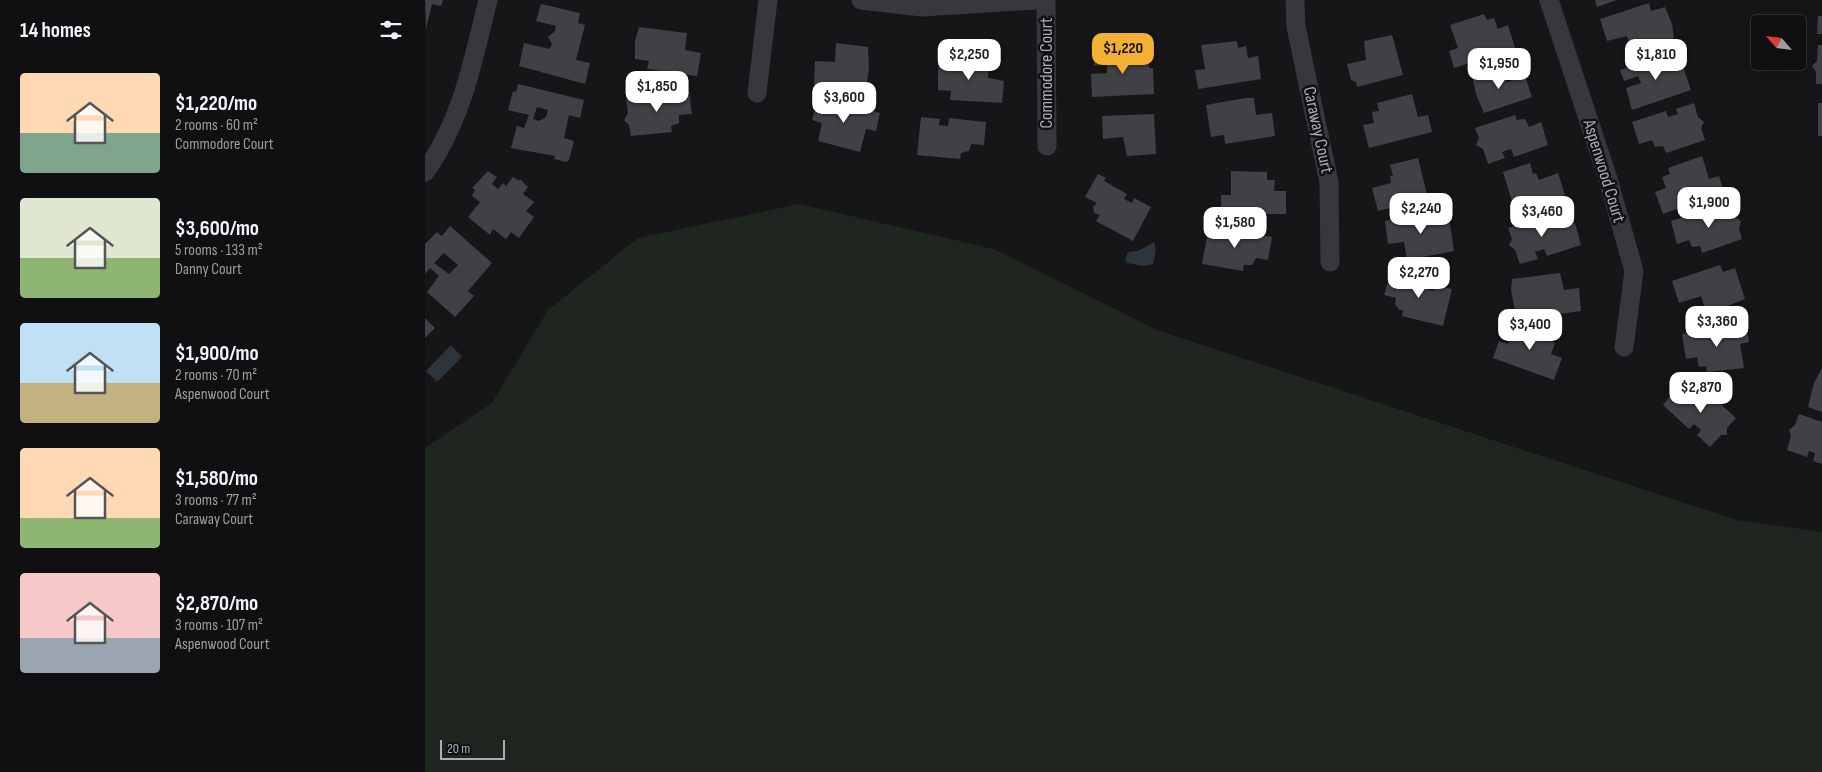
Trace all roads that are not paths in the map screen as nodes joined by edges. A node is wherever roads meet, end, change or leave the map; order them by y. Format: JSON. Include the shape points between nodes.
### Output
{"nodes":[{"id":1,"x":488,"y":0,"type":"edge"},
{"id":2,"x":768,"y":0,"type":"edge"},
{"id":3,"x":861,"y":0,"type":"edge"},
{"id":4,"x":1036,"y":0,"type":"edge"},
{"id":5,"x":1046,"y":0,"type":"edge"},
{"id":6,"x":1295,"y":0,"type":"edge"},
{"id":7,"x":1549,"y":0,"type":"edge"},
{"id":8,"x":757,"y":93,"type":"dead end"},
{"id":9,"x":1047,"y":146,"type":"dead end"},
{"id":10,"x":425,"y":172,"type":"edge"},
{"id":11,"x":1330,"y":262,"type":"dead end"},
{"id":12,"x":1624,"y":347,"type":"dead end"}],
"edges":[{"from":1,"to":10,"type":"street","via":[[464,97]]},
{"from":2,"to":8,"type":"street"},
{"from":3,"to":4,"type":"street","via":[[923,7]]},
{"from":5,"to":9,"type":"street","name":"Commodore Court"},
{"from":6,"to":11,"type":"street","name":"Caraway Court","via":[[1296,27],[1329,182]]},
{"from":7,"to":12,"type":"street","name":"Aspenwood Court","via":[[1608,179],[1634,271]]}]}
